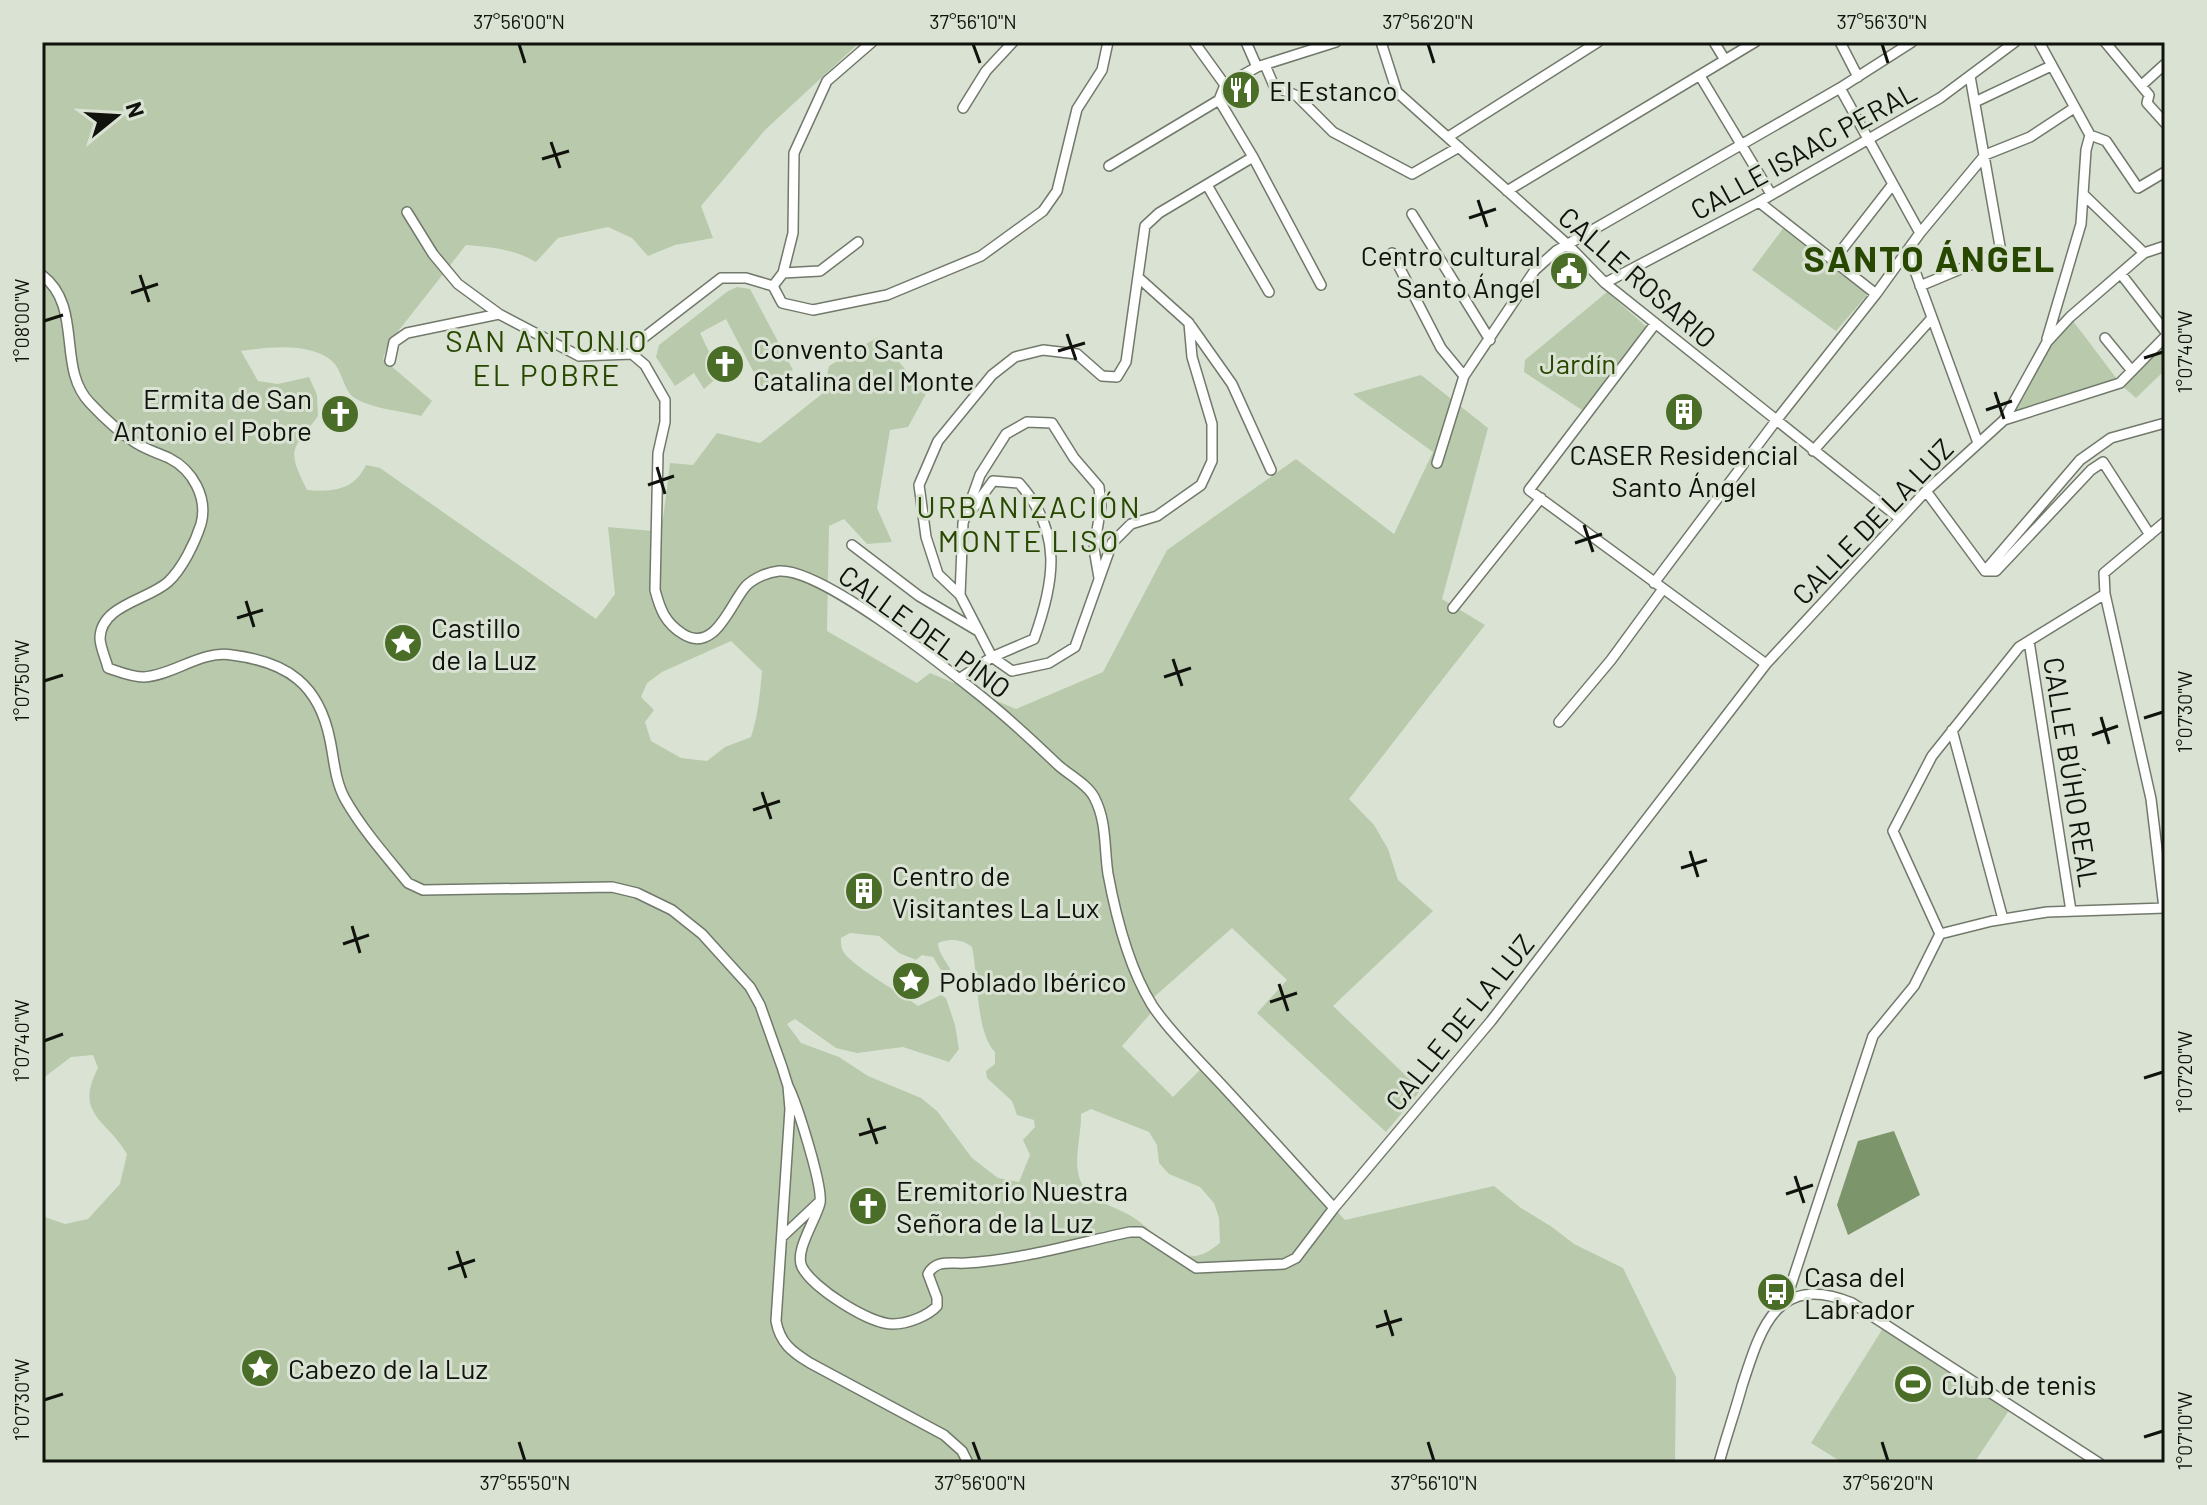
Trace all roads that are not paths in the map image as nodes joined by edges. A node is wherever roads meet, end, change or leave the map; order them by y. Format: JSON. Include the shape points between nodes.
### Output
{"nodes":[{"id":1,"x":872,"y":42,"type":"edge"},
{"id":2,"x":1013,"y":42,"type":"edge"},
{"id":3,"x":1108,"y":42,"type":"edge"},
{"id":4,"x":1194,"y":42,"type":"edge"},
{"id":5,"x":1246,"y":42,"type":"edge"},
{"id":6,"x":1336,"y":42,"type":"edge"},
{"id":7,"x":1381,"y":42,"type":"edge"},
{"id":8,"x":1598,"y":42,"type":"edge"},
{"id":9,"x":1714,"y":42,"type":"edge"},
{"id":10,"x":1755,"y":42,"type":"edge"},
{"id":11,"x":1840,"y":42,"type":"edge"},
{"id":12,"x":1912,"y":42,"type":"edge"},
{"id":13,"x":2015,"y":42,"type":"edge"},
{"id":14,"x":2039,"y":42,"type":"edge"},
{"id":15,"x":2105,"y":42,"type":"edge"},
{"id":16,"x":1725,"y":60,"type":"junction"},
{"id":17,"x":2165,"y":64,"type":"edge"},
{"id":18,"x":1261,"y":66,"type":"junction"},
{"id":19,"x":2051,"y":66,"type":"junction"},
{"id":20,"x":1700,"y":76,"type":"junction"},
{"id":21,"x":1970,"y":76,"type":"junction"},
{"id":22,"x":1858,"y":77,"type":"junction"},
{"id":23,"x":2143,"y":84,"type":"junction"},
{"id":24,"x":1225,"y":85,"type":"junction"},
{"id":25,"x":1840,"y":88,"type":"junction"},
{"id":26,"x":1219,"y":100,"type":"junction"},
{"id":27,"x":1975,"y":102,"type":"junction"},
{"id":28,"x":963,"y":108,"type":"dead end"},
{"id":29,"x":2074,"y":108,"type":"junction"},
{"id":30,"x":2165,"y":123,"type":"edge"},
{"id":31,"x":2090,"y":135,"type":"junction"},
{"id":32,"x":1448,"y":137,"type":"junction"},
{"id":33,"x":1868,"y":139,"type":"junction"},
{"id":34,"x":1742,"y":145,"type":"junction"},
{"id":35,"x":1459,"y":147,"type":"junction"},
{"id":36,"x":1985,"y":155,"type":"junction"},
{"id":37,"x":1253,"y":157,"type":"junction"},
{"id":38,"x":1109,"y":166,"type":"dead end"},
{"id":39,"x":2165,"y":172,"type":"edge"},
{"id":40,"x":1893,"y":184,"type":"junction"},
{"id":41,"x":1207,"y":185,"type":"junction"},
{"id":42,"x":1507,"y":191,"type":"junction"},
{"id":43,"x":1771,"y":194,"type":"junction"},
{"id":44,"x":2083,"y":194,"type":"junction"},
{"id":45,"x":1759,"y":202,"type":"junction"},
{"id":46,"x":407,"y":212,"type":"dead end"},
{"id":47,"x":1412,"y":214,"type":"dead end"},
{"id":48,"x":1920,"y":233,"type":"junction"},
{"id":49,"x":858,"y":242,"type":"dead end"},
{"id":50,"x":1567,"y":244,"type":"junction"},
{"id":51,"x":2165,"y":246,"type":"edge"},
{"id":52,"x":1908,"y":252,"type":"junction"},
{"id":53,"x":1392,"y":253,"type":"dead end"},
{"id":54,"x":2144,"y":253,"type":"junction"},
{"id":55,"x":1833,"y":261,"type":"junction"},
{"id":56,"x":783,"y":273,"type":"junction"},
{"id":57,"x":2121,"y":274,"type":"junction"},
{"id":58,"x":42,"y":275,"type":"edge"},
{"id":59,"x":1139,"y":278,"type":"junction"},
{"id":60,"x":1605,"y":283,"type":"junction"},
{"id":61,"x":1321,"y":285,"type":"dead end"},
{"id":62,"x":773,"y":286,"type":"junction"},
{"id":63,"x":1920,"y":286,"type":"junction"},
{"id":64,"x":1269,"y":292,"type":"dead end"},
{"id":65,"x":1876,"y":294,"type":"junction"},
{"id":66,"x":2056,"y":308,"type":"junction"},
{"id":67,"x":499,"y":314,"type":"junction"},
{"id":68,"x":2070,"y":317,"type":"junction"},
{"id":69,"x":1932,"y":318,"type":"junction"},
{"id":70,"x":1189,"y":323,"type":"junction"},
{"id":71,"x":1655,"y":324,"type":"junction"},
{"id":72,"x":2165,"y":331,"type":"edge"},
{"id":73,"x":2165,"y":337,"type":"edge"},
{"id":74,"x":2105,"y":338,"type":"dead end"},
{"id":75,"x":1490,"y":340,"type":"junction"},
{"id":76,"x":2047,"y":342,"type":"junction"},
{"id":77,"x":632,"y":354,"type":"junction"},
{"id":78,"x":390,"y":361,"type":"dead end"},
{"id":79,"x":2132,"y":371,"type":"junction"},
{"id":80,"x":1464,"y":376,"type":"junction"},
{"id":81,"x":2004,"y":420,"type":"junction"},
{"id":82,"x":1775,"y":422,"type":"junction"},
{"id":83,"x":2165,"y":423,"type":"edge"},
{"id":84,"x":1978,"y":443,"type":"junction"},
{"id":85,"x":1813,"y":451,"type":"junction"},
{"id":86,"x":1437,"y":463,"type":"dead end"},
{"id":87,"x":1271,"y":470,"type":"dead end"},
{"id":88,"x":1926,"y":491,"type":"junction"},
{"id":89,"x":1541,"y":498,"type":"junction"},
{"id":90,"x":1899,"y":518,"type":"junction"},
{"id":91,"x":2165,"y":522,"type":"edge"},
{"id":92,"x":963,"y":523,"type":"junction"},
{"id":93,"x":2150,"y":535,"type":"junction"},
{"id":94,"x":852,"y":545,"type":"dead end"},
{"id":95,"x":1985,"y":571,"type":"junction"},
{"id":96,"x":1099,"y":582,"type":"junction"},
{"id":97,"x":1658,"y":586,"type":"junction"},
{"id":98,"x":2105,"y":594,"type":"junction"},
{"id":99,"x":960,"y":595,"type":"junction"},
{"id":100,"x":1453,"y":608,"type":"dead end"},
{"id":101,"x":979,"y":631,"type":"junction"},
{"id":102,"x":2029,"y":641,"type":"junction"},
{"id":103,"x":992,"y":657,"type":"junction"},
{"id":104,"x":1766,"y":664,"type":"junction"},
{"id":105,"x":959,"y":679,"type":"junction"},
{"id":106,"x":1559,"y":722,"type":"dead end"},
{"id":107,"x":1952,"y":730,"type":"junction"},
{"id":108,"x":2164,"y":908,"type":"edge"},
{"id":109,"x":2071,"y":911,"type":"junction"},
{"id":110,"x":2003,"y":919,"type":"junction"},
{"id":111,"x":1940,"y":934,"type":"junction"},
{"id":112,"x":788,"y":1086,"type":"junction"},
{"id":113,"x":821,"y":1201,"type":"junction"},
{"id":114,"x":1334,"y":1208,"type":"junction"},
{"id":115,"x":782,"y":1237,"type":"junction"},
{"id":116,"x":1786,"y":1301,"type":"junction"},
{"id":117,"x":968,"y":1463,"type":"edge"},
{"id":118,"x":1719,"y":1463,"type":"edge"},
{"id":119,"x":2099,"y":1463,"type":"edge"}],
"edges":[{"from":1,"to":56,"type":"street","via":[[827,81],[794,153],[793,233]]},
{"from":2,"to":28,"type":"street","via":[[986,71]]},
{"from":3,"to":62,"type":"street","via":[[1102,70],[1077,109],[1057,191],[1043,211],[1006,238],[981,256],[887,295],[813,310],[782,303]]},
{"from":4,"to":24,"type":"street"},
{"from":5,"to":18,"type":"street"},
{"from":6,"to":18,"type":"street"},
{"from":7,"to":32,"type":"street","name":"CALLE ROSARIO","via":[[1397,92]]},
{"from":8,"to":32,"type":"street"},
{"from":9,"to":16,"type":"street"},
{"from":10,"to":16,"type":"street"},
{"from":11,"to":22,"type":"street"},
{"from":12,"to":22,"type":"street"},
{"from":13,"to":21,"type":"street","name":"CALLE ISAAC PERAL"},
{"from":14,"to":19,"type":"street"},
{"from":15,"to":23,"type":"street"},
{"from":16,"to":20,"type":"street"},
{"from":17,"to":23,"type":"street"},
{"from":18,"to":24,"type":"street"},
{"from":18,"to":35,"type":"street","via":[[1274,86],[1297,96],[1333,132],[1412,174]]},
{"from":19,"to":27,"type":"street"},
{"from":19,"to":29,"type":"street"},
{"from":20,"to":34,"type":"street"},
{"from":20,"to":42,"type":"street"},
{"from":21,"to":27,"type":"street"},
{"from":21,"to":33,"type":"street","name":"CALLE ISAAC PERAL"},
{"from":22,"to":25,"type":"street"},
{"from":23,"to":30,"type":"street","via":[[2147,103]]},
{"from":24,"to":26,"type":"street"},
{"from":25,"to":33,"type":"street"},
{"from":25,"to":34,"type":"street"},
{"from":26,"to":37,"type":"street"},
{"from":26,"to":38,"type":"street"},
{"from":27,"to":36,"type":"street"},
{"from":29,"to":31,"type":"street"},
{"from":29,"to":36,"type":"street","via":[[2030,137]]},
{"from":31,"to":39,"type":"street","via":[[2106,141],[2138,188]]},
{"from":31,"to":44,"type":"street"},
{"from":32,"to":35,"type":"street","name":"CALLE ROSARIO"},
{"from":33,"to":40,"type":"street"},
{"from":33,"to":43,"type":"street","name":"CALLE ISAAC PERAL"},
{"from":34,"to":43,"type":"street"},
{"from":34,"to":50,"type":"street"},
{"from":35,"to":42,"type":"street","name":"CALLE ROSARIO"},
{"from":36,"to":48,"type":"street"},
{"from":36,"to":63,"type":"street","via":[[2001,252]]},
{"from":37,"to":41,"type":"street"},
{"from":37,"to":61,"type":"street"},
{"from":40,"to":48,"type":"street"},
{"from":40,"to":55,"type":"street"},
{"from":41,"to":59,"type":"street","via":[[1145,226]]},
{"from":41,"to":64,"type":"street"},
{"from":42,"to":50,"type":"street","name":"CALLE ROSARIO"},
{"from":43,"to":45,"type":"street","name":"CALLE ISAAC PERAL"},
{"from":44,"to":54,"type":"street"},
{"from":44,"to":66,"type":"street","via":[[2081,224]]},
{"from":45,"to":55,"type":"street"},
{"from":45,"to":60,"type":"street","name":"CALLE ISAAC PERAL"},
{"from":46,"to":67,"type":"street","via":[[458,284]]},
{"from":47,"to":75,"type":"street"},
{"from":48,"to":52,"type":"street"},
{"from":49,"to":56,"type":"street","via":[[820,271]]},
{"from":50,"to":60,"type":"street","name":"CALLE ROSARIO"},
{"from":50,"to":75,"type":"street","via":[[1535,270]]},
{"from":51,"to":54,"type":"street","name":"CALLE DE LA LUZ"},
{"from":52,"to":63,"type":"street"},
{"from":52,"to":65,"type":"street"},
{"from":53,"to":80,"type":"street","via":[[1441,348]]},
{"from":54,"to":57,"type":"street","name":"CALLE DE LA LUZ"},
{"from":55,"to":65,"type":"street"},
{"from":56,"to":62,"type":"street"},
{"from":57,"to":68,"type":"street","name":"CALLE DE LA LUZ"},
{"from":57,"to":72,"type":"street"},
{"from":58,"to":112,"type":"street","via":[[67,314],[75,378],[86,399],[134,442],[182,467],[201,499],[200,527],[169,582],[106,620],[100,638],[108,668],[146,677],[228,654],[272,662],[292,673],[323,712],[344,797],[408,883],[423,890],[612,887],[672,910],[750,987]]},
{"from":59,"to":70,"type":"street"},
{"from":59,"to":99,"type":"street","via":[[1126,362],[1117,377],[1102,376],[1077,354],[1043,350],[1015,357],[992,375],[938,441],[919,485],[926,537],[938,574]]},
{"from":60,"to":71,"type":"street","name":"CALLE ROSARIO"},
{"from":62,"to":77,"type":"street","via":[[721,278],[638,342]]},
{"from":63,"to":69,"type":"street"},
{"from":65,"to":82,"type":"street"},
{"from":66,"to":68,"type":"street"},
{"from":66,"to":76,"type":"street"},
{"from":67,"to":77,"type":"street","via":[[579,356]]},
{"from":67,"to":78,"type":"street","via":[[407,333],[394,342]]},
{"from":68,"to":76,"type":"street","name":"CALLE DE LA LUZ"},
{"from":69,"to":84,"type":"street"},
{"from":69,"to":85,"type":"street"},
{"from":70,"to":87,"type":"street","via":[[1232,384]]},
{"from":70,"to":96,"type":"street","via":[[1192,357],[1212,424],[1212,461],[1201,485],[1157,516],[1131,524],[1112,543]]},
{"from":71,"to":82,"type":"street","name":"CALLE ROSARIO"},
{"from":71,"to":89,"type":"street","via":[[1529,490]]},
{"from":73,"to":79,"type":"street"},
{"from":74,"to":79,"type":"street"},
{"from":75,"to":80,"type":"street"},
{"from":76,"to":81,"type":"street","name":"CALLE DE LA LUZ"},
{"from":77,"to":105,"type":"street","name":"CALLE DEL PINO","via":[[645,365],[665,400],[658,453],[655,590],[673,628],[690,638],[711,635],[760,576],[779,571],[803,574],[832,588]]},
{"from":79,"to":81,"type":"street","via":[[2120,383]]},
{"from":80,"to":86,"type":"street"},
{"from":81,"to":84,"type":"street","name":"CALLE DE LA LUZ"},
{"from":82,"to":85,"type":"street","name":"CALLE ROSARIO"},
{"from":82,"to":97,"type":"street"},
{"from":83,"to":95,"type":"street","via":[[2111,438],[2080,460]]},
{"from":84,"to":88,"type":"street","name":"CALLE DE LA LUZ"},
{"from":85,"to":90,"type":"street","name":"CALLE ROSARIO"},
{"from":88,"to":90,"type":"street","name":"CALLE DE LA LUZ"},
{"from":88,"to":95,"type":"street"},
{"from":89,"to":97,"type":"street"},
{"from":89,"to":100,"type":"street"},
{"from":90,"to":104,"type":"street","name":"CALLE DE LA LUZ"},
{"from":91,"to":93,"type":"street"},
{"from":92,"to":96,"type":"street","via":[[980,475],[1006,434],[1027,422],[1052,423],[1099,487],[1094,549]]},
{"from":92,"to":99,"type":"street"},
{"from":92,"to":103,"type":"street","via":[[993,481],[1019,483],[1034,500],[1051,538],[1048,601],[1034,639]]},
{"from":93,"to":95,"type":"street","via":[[2103,462],[1996,571]]},
{"from":93,"to":98,"type":"street","via":[[2104,573]]},
{"from":94,"to":101,"type":"street","via":[[919,596]]},
{"from":96,"to":103,"type":"street","via":[[1075,647],[1049,663],[1012,671]]},
{"from":97,"to":104,"type":"street"},
{"from":97,"to":106,"type":"street","via":[[1611,660]]},
{"from":98,"to":102,"type":"street"},
{"from":98,"to":108,"type":"street","via":[[2151,799]]},
{"from":99,"to":101,"type":"street"},
{"from":101,"to":103,"type":"street"},
{"from":102,"to":107,"type":"street"},
{"from":102,"to":109,"type":"street","name":"CALLE BÚHO REAL"},
{"from":103,"to":105,"type":"street"},
{"from":104,"to":114,"type":"street","name":"CALLE DE LA LUZ","via":[[1491,1021]]},
{"from":105,"to":114,"type":"street","name":"CALLE DEL PINO","via":[[1092,794],[1129,953],[1152,1005]]},
{"from":107,"to":110,"type":"street"},
{"from":107,"to":111,"type":"street","via":[[1932,756],[1893,831]]},
{"from":108,"to":109,"type":"street"},
{"from":109,"to":110,"type":"street"},
{"from":110,"to":111,"type":"street"},
{"from":111,"to":116,"type":"street","via":[[1914,986],[1873,1036]]},
{"from":112,"to":113,"type":"street"},
{"from":112,"to":115,"type":"street"},
{"from":113,"to":114,"type":"street","name":"CALLE DE LA LUZ","via":[[800,1255],[801,1266],[830,1295],[892,1324],[931,1313],[937,1306],[928,1274],[939,1264],[1141,1232],[1196,1268],[1284,1264],[1296,1258]]},
{"from":113,"to":115,"type":"street"},
{"from":115,"to":117,"type":"street","via":[[776,1321],[782,1341],[810,1363],[944,1435]]},
{"from":116,"to":118,"type":"street","via":[[1759,1335]]},
{"from":116,"to":119,"type":"street","via":[[1814,1295],[1852,1303]]}]}
